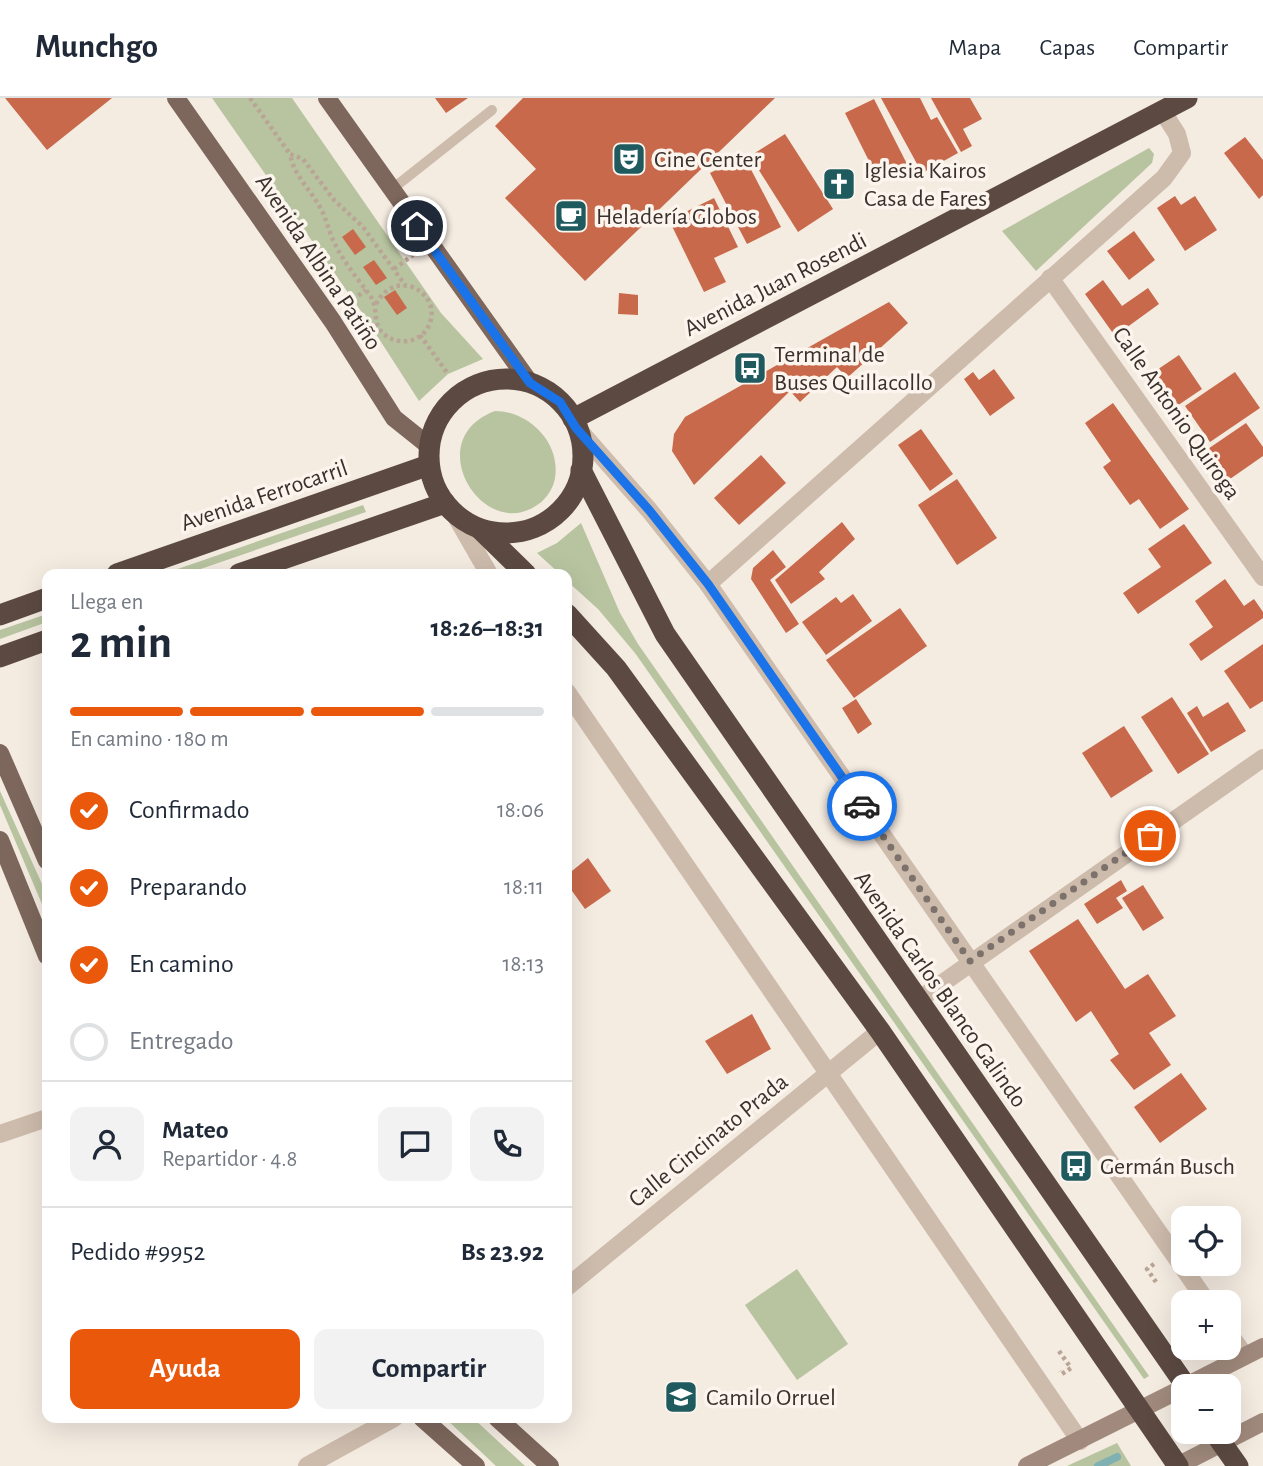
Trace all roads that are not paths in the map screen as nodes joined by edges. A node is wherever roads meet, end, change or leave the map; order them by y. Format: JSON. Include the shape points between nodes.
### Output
{"nodes":[{"id":1,"x":176,"y":98,"type":"edge"},
{"id":2,"x":327,"y":98,"type":"edge"},
{"id":3,"x":1187,"y":98,"type":"edge"},
{"id":4,"x":492,"y":110,"type":"dead end"},
{"id":5,"x":1163,"y":112,"type":"junction"},
{"id":6,"x":391,"y":190,"type":"junction"},
{"id":7,"x":1050,"y":278,"type":"junction"},
{"id":8,"x":530,"y":383,"type":"junction"},
{"id":9,"x":575,"y":423,"type":"junction"},
{"id":10,"x":429,"y":456,"type":"junction"},
{"id":11,"x":581,"y":470,"type":"junction"},
{"id":12,"x":449,"y":508,"type":"junction"},
{"id":13,"x":481,"y":530,"type":"junction"},
{"id":14,"x":130,"y":569,"type":"edge"},
{"id":15,"x":255,"y":569,"type":"edge"},
{"id":16,"x":486,"y":569,"type":"edge"},
{"id":17,"x":521,"y":569,"type":"edge"},
{"id":18,"x":1263,"y":577,"type":"edge"},
{"id":19,"x":708,"y":584,"type":"junction"},
{"id":20,"x":42,"y":600,"type":"edge"},
{"id":21,"x":0,"y":615,"type":"edge"},
{"id":22,"x":572,"y":620,"type":"edge"},
{"id":23,"x":42,"y":642,"type":"edge"},
{"id":24,"x":0,"y":657,"type":"edge"},
{"id":25,"x":572,"y":699,"type":"edge"},
{"id":26,"x":0,"y":753,"type":"edge"},
{"id":27,"x":1263,"y":758,"type":"edge"},
{"id":28,"x":0,"y":840,"type":"edge"},
{"id":29,"x":42,"y":850,"type":"edge"},
{"id":30,"x":42,"y":944,"type":"edge"},
{"id":31,"x":970,"y":961,"type":"junction"},
{"id":32,"x":917,"y":1001,"type":"junction"},
{"id":33,"x":880,"y":1031,"type":"junction"},
{"id":34,"x":829,"y":1073,"type":"junction"},
{"id":35,"x":42,"y":1120,"type":"edge"},
{"id":36,"x":0,"y":1134,"type":"edge"},
{"id":37,"x":572,"y":1283,"type":"edge"},
{"id":38,"x":1199,"y":1290,"type":"edge"},
{"id":39,"x":1263,"y":1347,"type":"edge"},
{"id":40,"x":1241,"y":1350,"type":"edge"},
{"id":41,"x":1245,"y":1356,"type":"junction"},
{"id":42,"x":1176,"y":1374,"type":"edge"},
{"id":43,"x":1210,"y":1374,"type":"edge"},
{"id":44,"x":1171,"y":1394,"type":"edge"},
{"id":45,"x":1140,"y":1410,"type":"junction"},
{"id":46,"x":1263,"y":1422,"type":"edge"},
{"id":47,"x":385,"y":1423,"type":"edge"},
{"id":48,"x":428,"y":1423,"type":"edge"},
{"id":49,"x":503,"y":1423,"type":"edge"},
{"id":50,"x":1241,"y":1429,"type":"edge"},
{"id":51,"x":1080,"y":1441,"type":"junction"},
{"id":52,"x":1208,"y":1444,"type":"edge"},
{"id":53,"x":1223,"y":1444,"type":"edge"},
{"id":54,"x":307,"y":1466,"type":"edge"},
{"id":55,"x":476,"y":1466,"type":"edge"},
{"id":56,"x":550,"y":1466,"type":"edge"},
{"id":57,"x":1027,"y":1466,"type":"edge"},
{"id":58,"x":1178,"y":1466,"type":"edge"},
{"id":59,"x":1238,"y":1466,"type":"edge"}],
"edges":[{"from":1,"to":10,"type":"main road","name":"Avenida Albina Patiño","via":[[334,323],[394,418]]},
{"from":2,"to":6,"type":"main road"},
{"from":3,"to":5,"type":"highway","name":"Avenida Juan Rosendi"},
{"from":4,"to":6,"type":"lane"},
{"from":5,"to":7,"type":"street","via":[[1182,153],[1164,178]]},
{"from":5,"to":9,"type":"highway","name":"Avenida Juan Rosendi"},
{"from":6,"to":8,"type":"main road"},
{"from":7,"to":18,"type":"street","name":"Calle Antonio Quiroga"},
{"from":7,"to":19,"type":"street"},
{"from":8,"to":9,"type":"highway","via":[[553,396]]},
{"from":8,"to":10,"type":"highway","via":[[484,382],[464,392],[439,419]]},
{"from":9,"to":11,"type":"highway","via":[[582,448]]},
{"from":9,"to":19,"type":"street","name":"Avenida Carlos Blanco Galindo"},
{"from":10,"to":12,"type":"highway","via":[[434,485]]},
{"from":10,"to":14,"type":"highway","name":"Avenida Ferrocarril"},
{"from":11,"to":13,"type":"highway","via":[[573,493],[550,520],[517,533]]},
{"from":11,"to":32,"type":"highway","name":"Avenida Carlos Blanco Galindo","via":[[665,634]]},
{"from":12,"to":13,"type":"highway"},
{"from":12,"to":15,"type":"highway"},
{"from":12,"to":16,"type":"street"},
{"from":13,"to":17,"type":"highway"},
{"from":19,"to":31,"type":"street","name":"Avenida Carlos Blanco Galindo"},
{"from":20,"to":21,"type":"highway"},
{"from":22,"to":33,"type":"highway","via":[[616,668]]},
{"from":23,"to":24,"type":"highway"},
{"from":25,"to":34,"type":"street"},
{"from":26,"to":29,"type":"main road"},
{"from":27,"to":31,"type":"street"},
{"from":28,"to":30,"type":"main road"},
{"from":31,"to":32,"type":"street"},
{"from":31,"to":38,"type":"street","name":"Avenida Carlos Blanco Galindo"},
{"from":32,"to":42,"type":"highway","name":"Avenida Carlos Blanco Galindo"},
{"from":33,"to":34,"type":"street","name":"Calle Cincinato Prada"},
{"from":33,"to":45,"type":"highway"},
{"from":34,"to":37,"type":"street","name":"Calle Cincinato Prada"},
{"from":34,"to":51,"type":"street"},
{"from":35,"to":36,"type":"street"},
{"from":39,"to":41,"type":"main road"},
{"from":40,"to":41,"type":"street"},
{"from":41,"to":43,"type":"main road"},
{"from":44,"to":45,"type":"main road"},
{"from":45,"to":51,"type":"main road"},
{"from":45,"to":58,"type":"highway"},
{"from":46,"to":50,"type":"main road"},
{"from":47,"to":54,"type":"street"},
{"from":48,"to":55,"type":"main road"},
{"from":49,"to":56,"type":"main road"},
{"from":51,"to":57,"type":"main road"},
{"from":52,"to":58,"type":"main road"},
{"from":53,"to":59,"type":"highway"}]}
